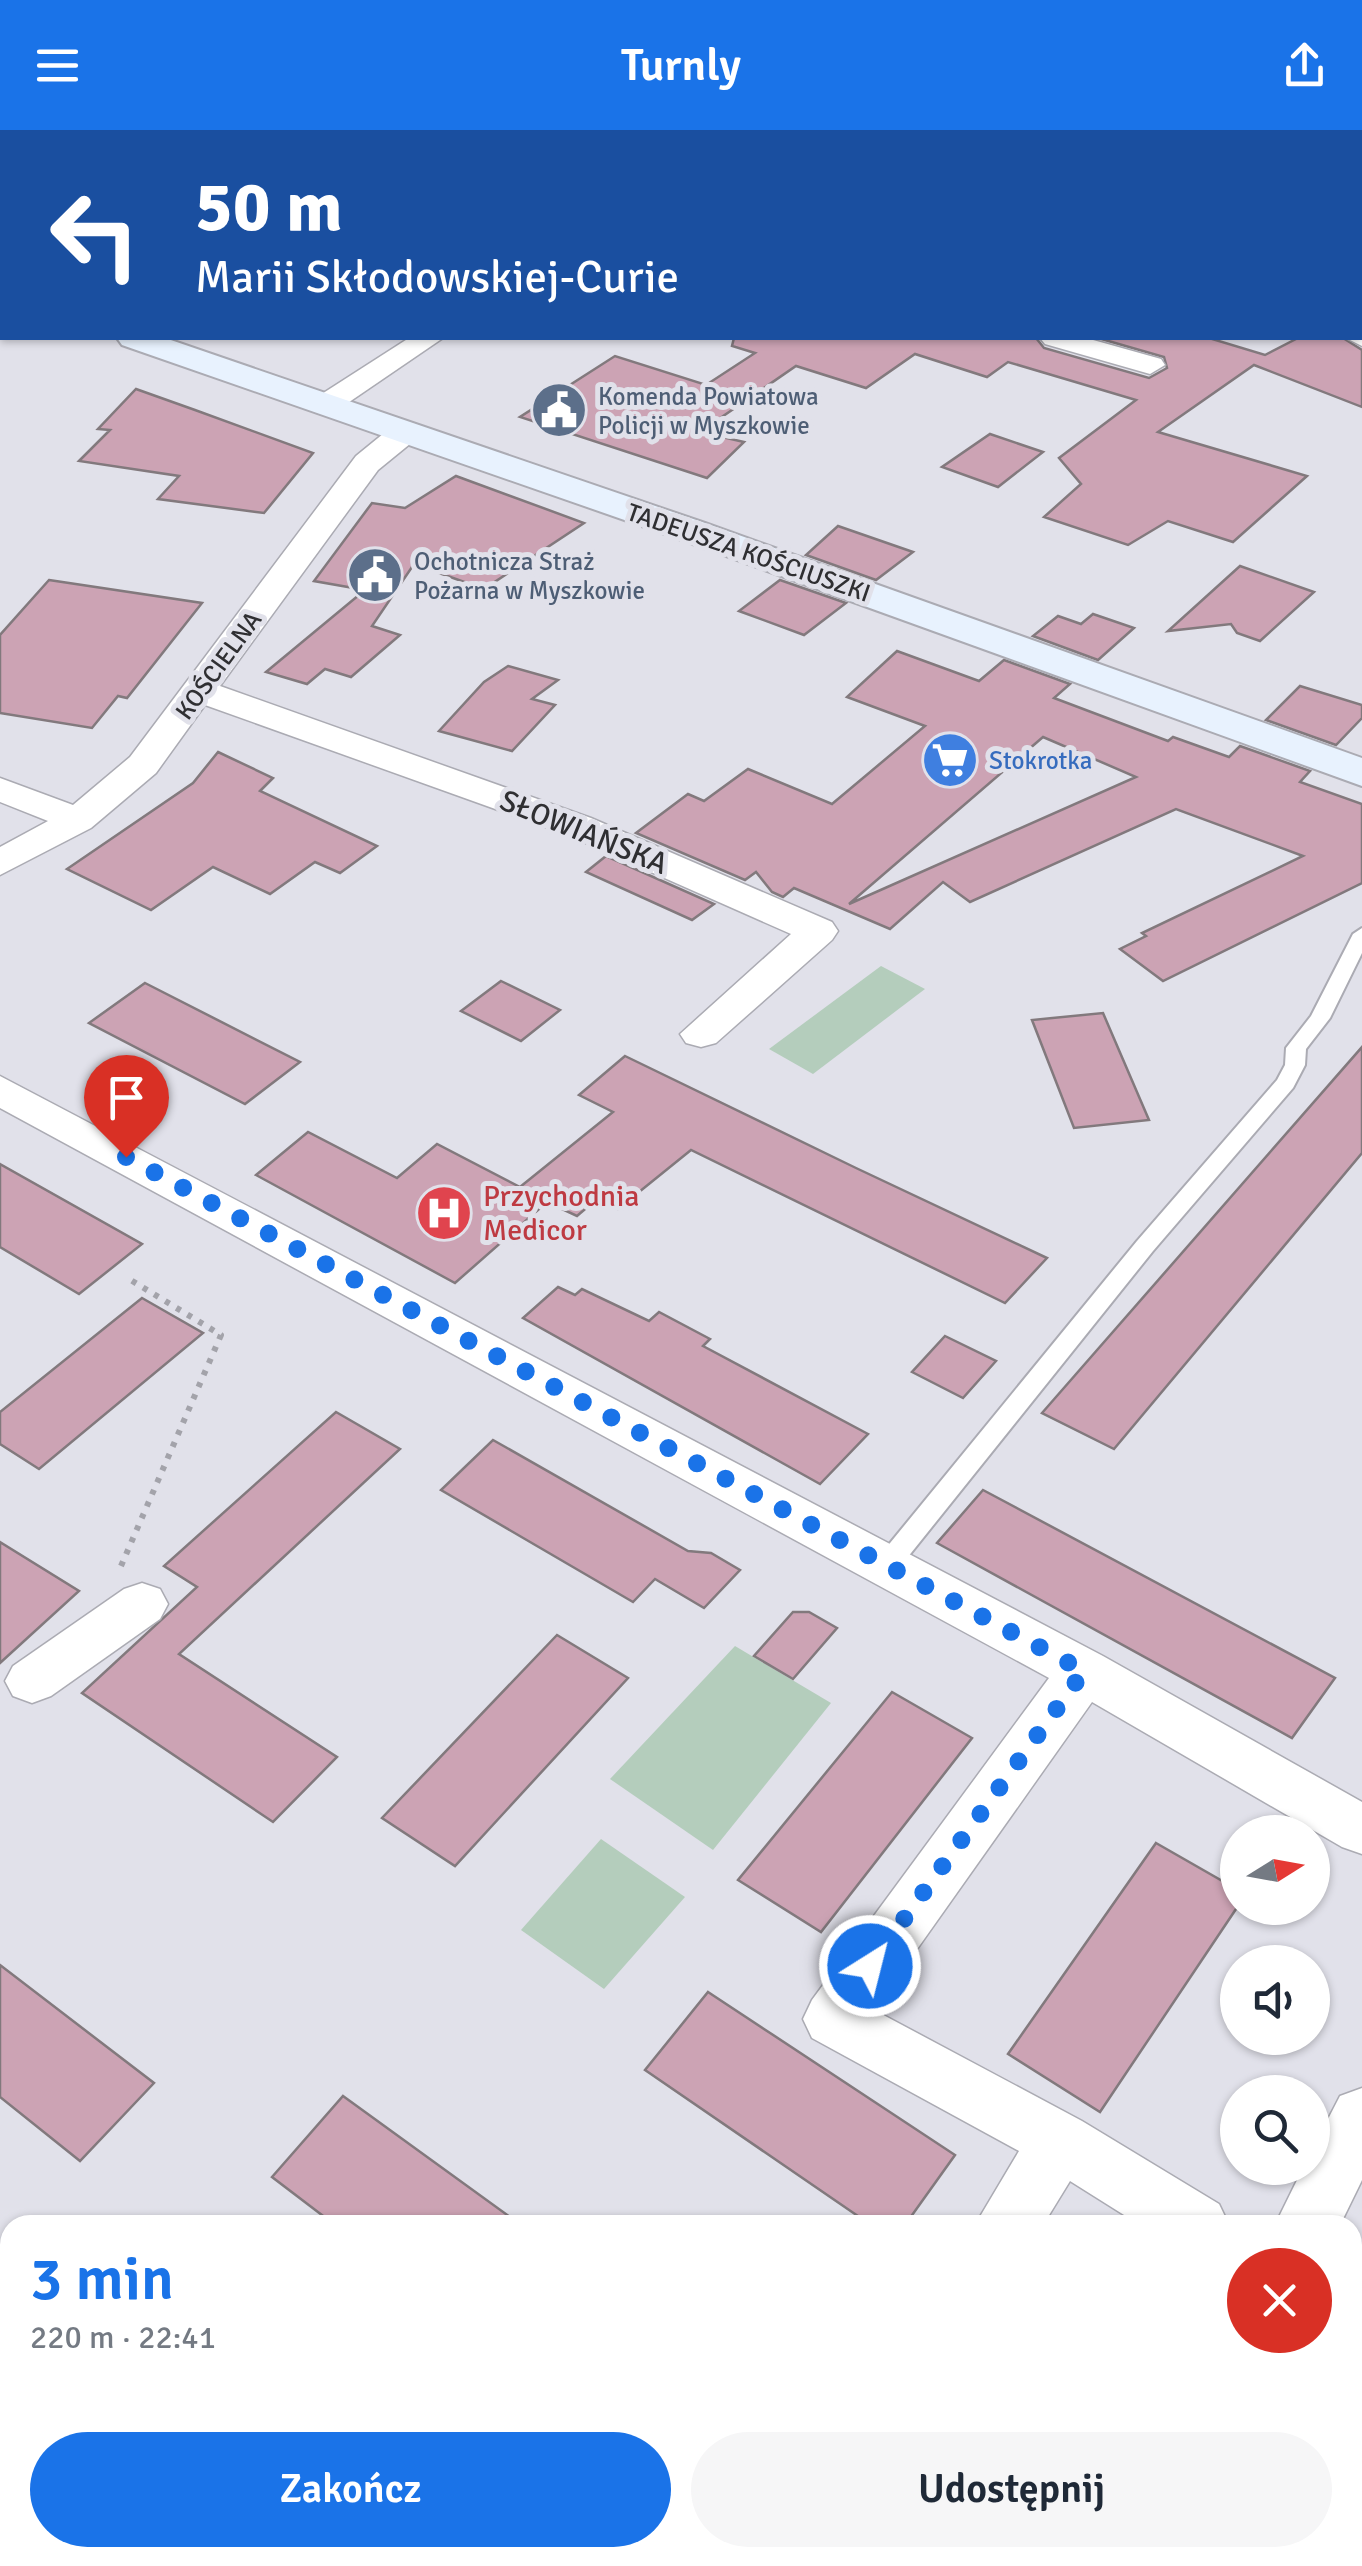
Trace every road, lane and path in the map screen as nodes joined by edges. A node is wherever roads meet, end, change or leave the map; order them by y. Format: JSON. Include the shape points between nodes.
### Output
{"nodes":[{"id":1,"x":140,"y":340,"type":"edge"},
{"id":2,"x":425,"y":340,"type":"edge"},
{"id":3,"x":1062,"y":340,"type":"edge"},
{"id":4,"x":1150,"y":365,"type":"dead end"},
{"id":5,"x":326,"y":405,"type":"junction"},
{"id":6,"x":405,"y":432,"type":"junction"},
{"id":7,"x":199,"y":691,"type":"junction"},
{"id":8,"x":1360,"y":768,"type":"edge"},
{"id":9,"x":0,"y":788,"type":"edge"},
{"id":10,"x":78,"y":820,"type":"junction"},
{"id":11,"x":0,"y":863,"type":"edge"},
{"id":12,"x":1362,"y":934,"type":"edge"},
{"id":13,"x":701,"y":1034,"type":"dead end"},
{"id":14,"x":0,"y":1090,"type":"edge"},
{"id":15,"x":129,"y":1279,"type":"dead end"},
{"id":16,"x":886,"y":1566,"type":"junction"},
{"id":17,"x":131,"y":1586,"type":"joint"},
{"id":18,"x":1084,"y":1671,"type":"junction"},
{"id":19,"x":32,"y":1681,"type":"dead end"},
{"id":20,"x":1362,"y":1830,"type":"edge"},
{"id":21,"x":1362,"y":2116,"type":"edge"},
{"id":22,"x":1060,"y":2141,"type":"junction"},
{"id":23,"x":1012,"y":2215,"type":"edge"},
{"id":24,"x":1182,"y":2215,"type":"edge"},
{"id":25,"x":1312,"y":2215,"type":"edge"}],
"edges":[{"from":1,"to":5,"type":"main road","name":"TADEUSZA KOŚCIUSZKI"},
{"from":2,"to":5,"type":"street"},
{"from":3,"to":4,"type":"street"},
{"from":5,"to":6,"type":"main road","name":"TADEUSZA KOŚCIUSZKI"},
{"from":6,"to":7,"type":"street","name":"KOŚCIELNA","via":[[367,463]]},
{"from":6,"to":8,"type":"main road","name":"TADEUSZA KOŚCIUSZKI"},
{"from":7,"to":10,"type":"street","name":"KOŚCIELNA","via":[[143,765]]},
{"from":7,"to":13,"type":"street","name":"SŁOWIAŃSKA","via":[[578,826],[818,930]]},
{"from":9,"to":10,"type":"street"},
{"from":10,"to":11,"type":"street","name":"KOŚCIELNA"},
{"from":12,"to":16,"type":"lane","via":[[1320,1018],[1296,1048],[1286,1083]]},
{"from":14,"to":16,"type":"street"},
{"from":15,"to":17,"type":"path","via":[[220,1336]]},
{"from":16,"to":18,"type":"street"},
{"from":17,"to":19,"type":"street"},
{"from":18,"to":20,"type":"street"},
{"from":18,"to":22,"type":"street","via":[[833,2019]]},
{"from":21,"to":25,"type":"street"},
{"from":22,"to":23,"type":"street"},
{"from":22,"to":24,"type":"street"}]}
